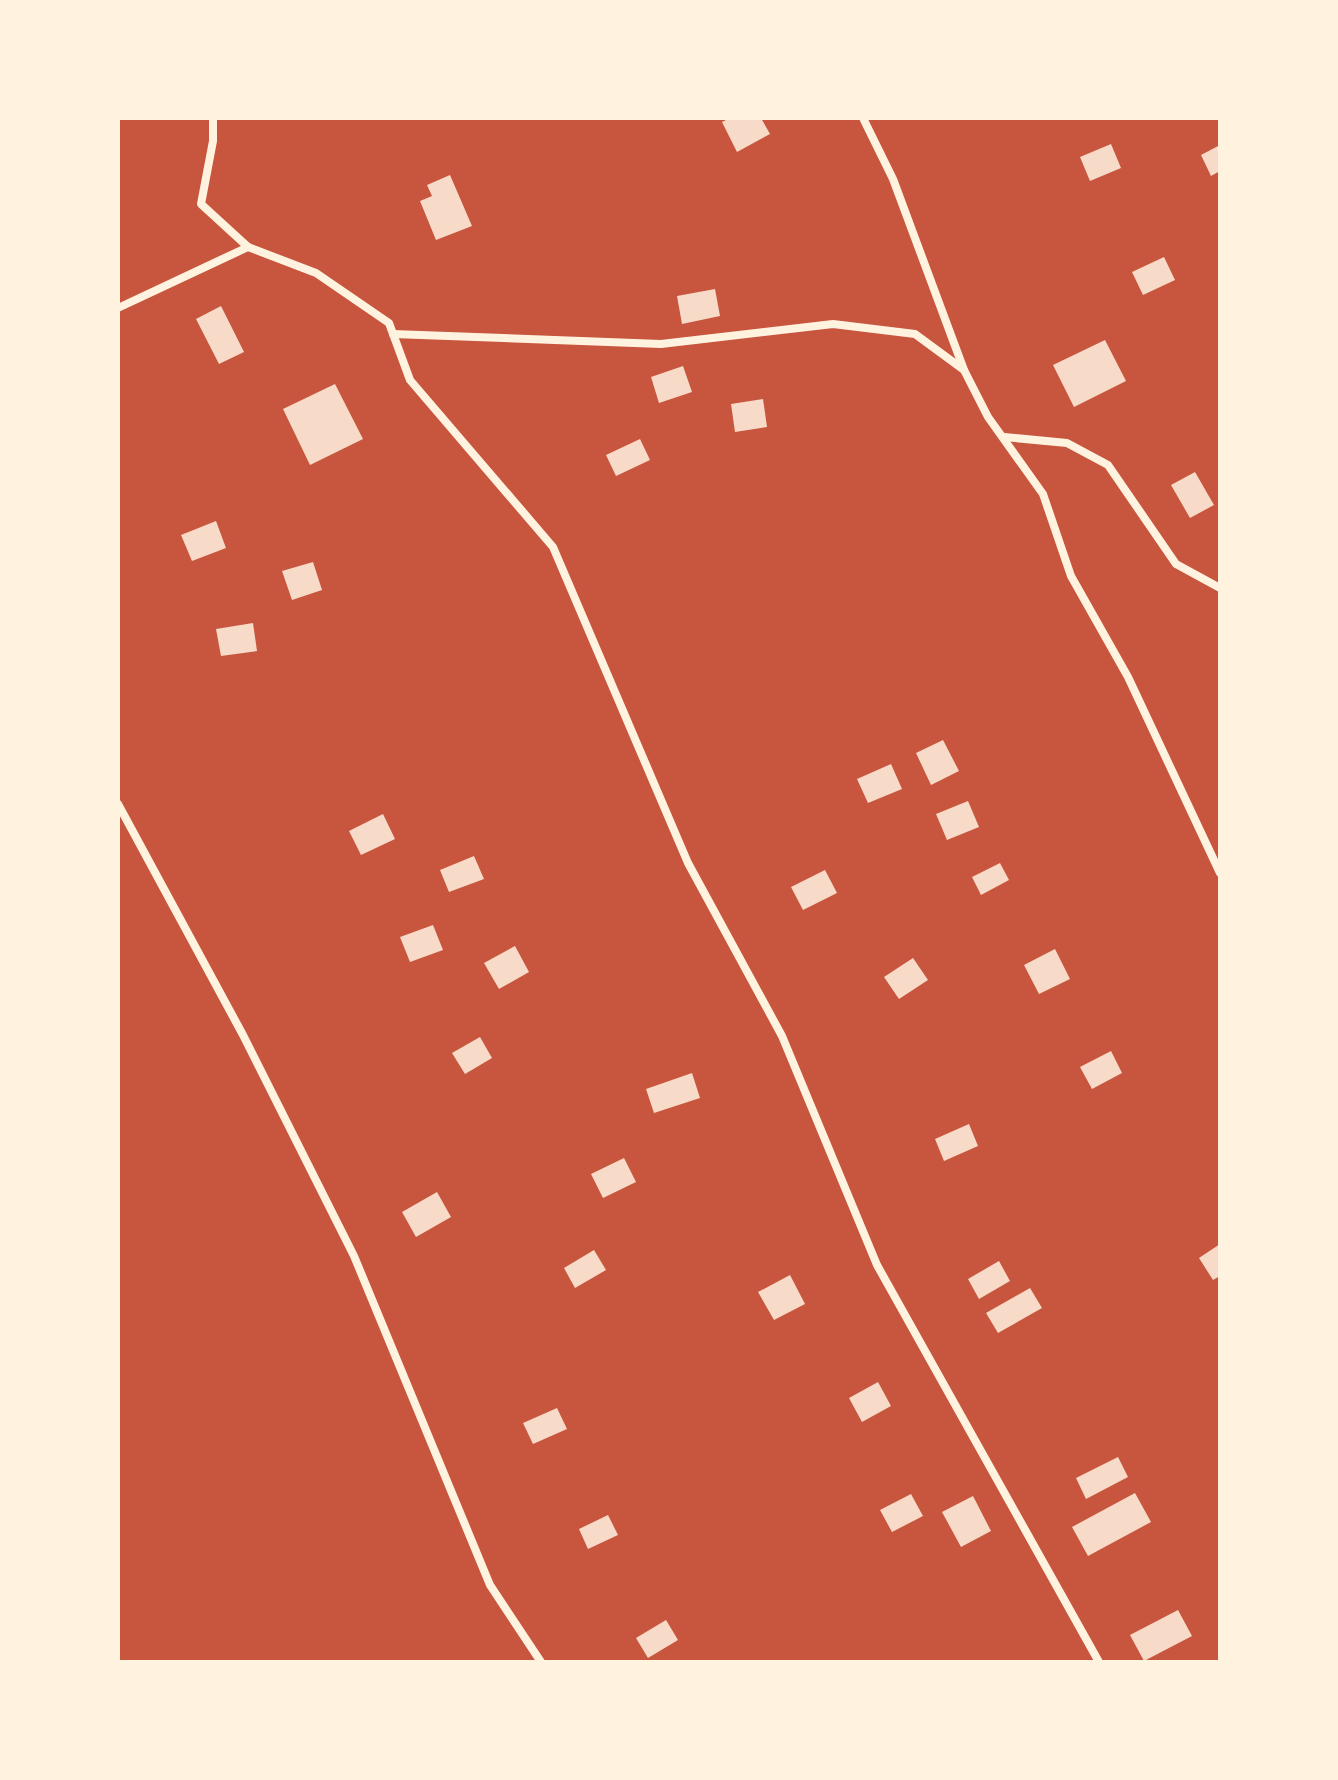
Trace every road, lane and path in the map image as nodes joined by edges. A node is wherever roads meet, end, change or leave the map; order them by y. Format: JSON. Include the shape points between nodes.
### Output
{"nodes":[{"id":1,"x":212,"y":118,"type":"edge"},
{"id":2,"x":863,"y":118,"type":"edge"},
{"id":3,"x":248,"y":247,"type":"junction"},
{"id":4,"x":118,"y":308,"type":"edge"},
{"id":5,"x":393,"y":334,"type":"junction"},
{"id":6,"x":964,"y":370,"type":"junction"},
{"id":7,"x":1004,"y":437,"type":"junction"},
{"id":8,"x":1220,"y":588,"type":"edge"},
{"id":9,"x":118,"y":804,"type":"edge"},
{"id":10,"x":1220,"y":872,"type":"edge"},
{"id":11,"x":541,"y":1662,"type":"edge"},
{"id":12,"x":1100,"y":1662,"type":"edge"}],
"edges":[{"from":1,"to":3,"type":"lane","via":[[201,204]]},
{"from":2,"to":6,"type":"lane","via":[[893,178]]},
{"from":3,"to":4,"type":"lane"},
{"from":3,"to":5,"type":"lane","via":[[316,273],[389,323]]},
{"from":5,"to":6,"type":"lane","via":[[661,344],[833,324],[916,334]]},
{"from":5,"to":12,"type":"lane","via":[[410,380],[552,547],[688,863],[782,1036],[877,1265]]},
{"from":6,"to":7,"type":"lane"},
{"from":7,"to":8,"type":"lane","via":[[1067,443],[1108,465],[1176,564]]},
{"from":7,"to":10,"type":"lane","via":[[1043,494],[1072,576]]},
{"from":9,"to":11,"type":"lane","via":[[354,1256],[490,1584]]}]}
